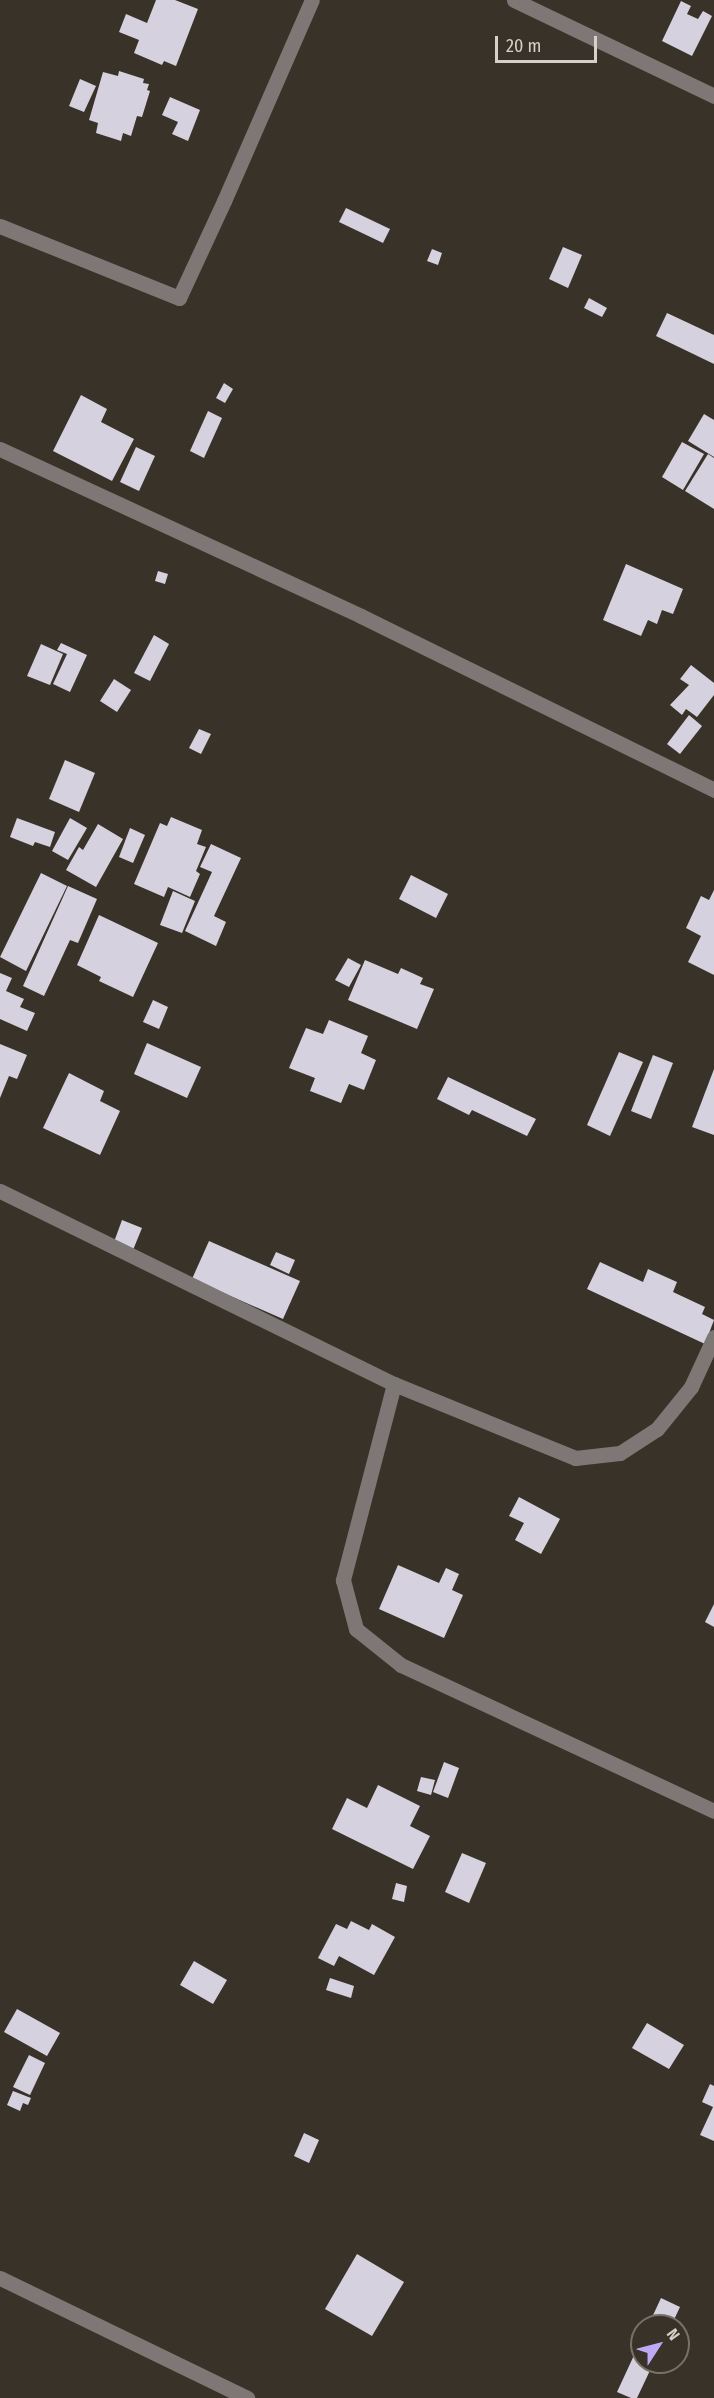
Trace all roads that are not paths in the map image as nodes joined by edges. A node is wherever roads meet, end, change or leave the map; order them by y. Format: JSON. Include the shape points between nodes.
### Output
{"nodes":[{"id":1,"x":312,"y":0,"type":"edge"},
{"id":2,"x":514,"y":0,"type":"edge"},
{"id":3,"x":714,"y":96,"type":"edge"},
{"id":4,"x":0,"y":226,"type":"edge"},
{"id":5,"x":0,"y":449,"type":"edge"},
{"id":6,"x":714,"y":790,"type":"edge"},
{"id":7,"x":0,"y":1191,"type":"edge"},
{"id":8,"x":714,"y":1337,"type":"edge"},
{"id":9,"x":394,"y":1384,"type":"junction"},
{"id":10,"x":714,"y":1811,"type":"edge"},
{"id":11,"x":0,"y":2278,"type":"edge"},
{"id":12,"x":247,"y":2398,"type":"edge"}],
"edges":[{"from":1,"to":4,"type":"street","via":[[178,298]]},
{"from":2,"to":3,"type":"street"},
{"from":5,"to":6,"type":"street","via":[[361,616]]},
{"from":7,"to":9,"type":"street"},
{"from":8,"to":9,"type":"street","via":[[691,1387],[657,1429],[620,1453],[575,1458]]},
{"from":9,"to":10,"type":"street","via":[[343,1580],[356,1629],[401,1665]]},
{"from":11,"to":12,"type":"street"}]}
